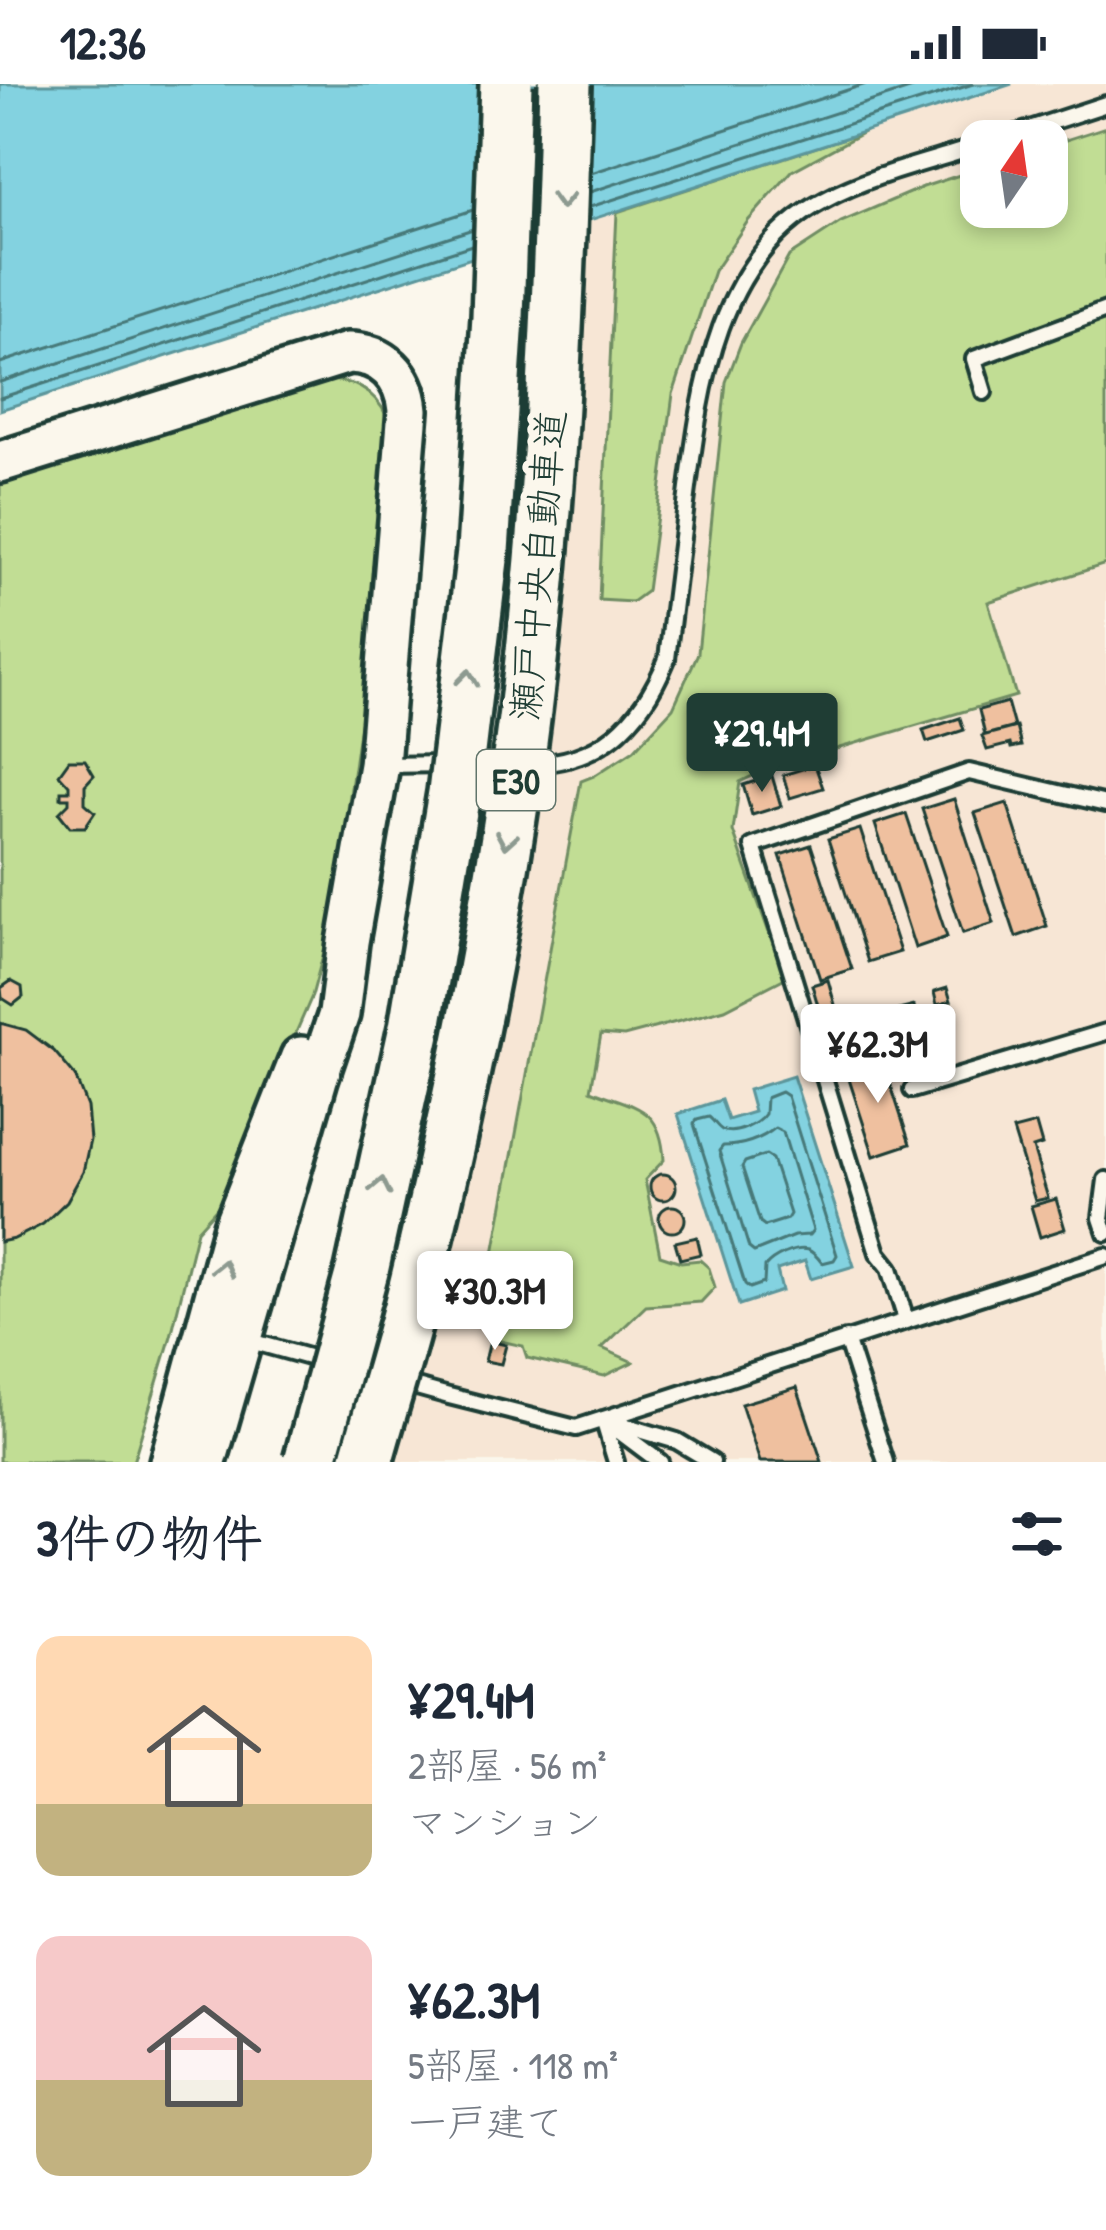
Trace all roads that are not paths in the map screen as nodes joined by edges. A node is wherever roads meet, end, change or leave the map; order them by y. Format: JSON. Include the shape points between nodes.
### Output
{"nodes":[{"id":1,"x":506,"y":84,"type":"edge"},
{"id":2,"x":566,"y":84,"type":"edge"},
{"id":3,"x":1106,"y":104,"type":"edge"},
{"id":4,"x":1057,"y":120,"type":"edge"},
{"id":5,"x":960,"y":152,"type":"edge"},
{"id":6,"x":1106,"y":310,"type":"edge"},
{"id":7,"x":984,"y":392,"type":"dead end"},
{"id":8,"x":0,"y":462,"type":"edge"},
{"id":9,"x":470,"y":764,"type":"dead end"},
{"id":10,"x":493,"y":764,"type":"dead end"},
{"id":11,"x":379,"y":765,"type":"junction"},
{"id":12,"x":1106,"y":804,"type":"edge"},
{"id":13,"x":1106,"y":1032,"type":"edge"},
{"id":14,"x":912,"y":1090,"type":"dead end"},
{"id":15,"x":1106,"y":1180,"type":"edge"},
{"id":16,"x":1106,"y":1233,"type":"edge"},
{"id":17,"x":1106,"y":1256,"type":"edge"},
{"id":18,"x":906,"y":1319,"type":"junction"},
{"id":19,"x":225,"y":1335,"type":"junction"},
{"id":20,"x":846,"y":1339,"type":"junction"},
{"id":21,"x":603,"y":1419,"type":"junction"},
{"id":22,"x":170,"y":1462,"type":"edge"},
{"id":23,"x":206,"y":1462,"type":"edge"},
{"id":24,"x":310,"y":1462,"type":"edge"},
{"id":25,"x":366,"y":1462,"type":"edge"},
{"id":26,"x":616,"y":1462,"type":"edge"},
{"id":27,"x":660,"y":1462,"type":"edge"},
{"id":28,"x":712,"y":1462,"type":"edge"},
{"id":29,"x":886,"y":1462,"type":"edge"}],
"edges":[{"from":24,"to":1,"type":"highway","name":"瀬戸中央自動車道","number":"E30","one_way":true,"bridge":true,"via":[[416,1028],[454,793],[483,551]]},
{"from":2,"to":25,"type":"highway","name":"瀬戸中央自動車道","number":"E30","one_way":true,"bridge":true,"via":[[542,556],[513,798],[420,1267]]},
{"from":3,"to":4,"type":"lane"},
{"from":5,"to":10,"type":"lane","via":[[823,200],[746,275],[727,310],[697,414],[667,659],[656,686],[618,734],[577,757]]},
{"from":6,"to":7,"type":"lane","via":[[974,359]]},
{"from":8,"to":11,"type":"street","via":[[338,355],[383,362],[401,382],[408,410]]},
{"from":9,"to":11,"type":"lane"},
{"from":11,"to":19,"type":"street","via":[[348,942],[234,1226]]},
{"from":12,"to":18,"type":"lane","via":[[969,772],[753,846],[878,1252]]},
{"from":13,"to":14,"type":"lane"},
{"from":15,"to":16,"type":"lane"},
{"from":17,"to":18,"type":"lane"},
{"from":18,"to":20,"type":"lane"},
{"from":19,"to":21,"type":"lane","via":[[576,1428]]},
{"from":19,"to":22,"type":"street"},
{"from":19,"to":23,"type":"street"},
{"from":20,"to":21,"type":"lane"},
{"from":20,"to":29,"type":"lane"},
{"from":21,"to":26,"type":"lane"},
{"from":21,"to":27,"type":"lane"},
{"from":21,"to":28,"type":"lane","via":[[677,1441]]}]}
